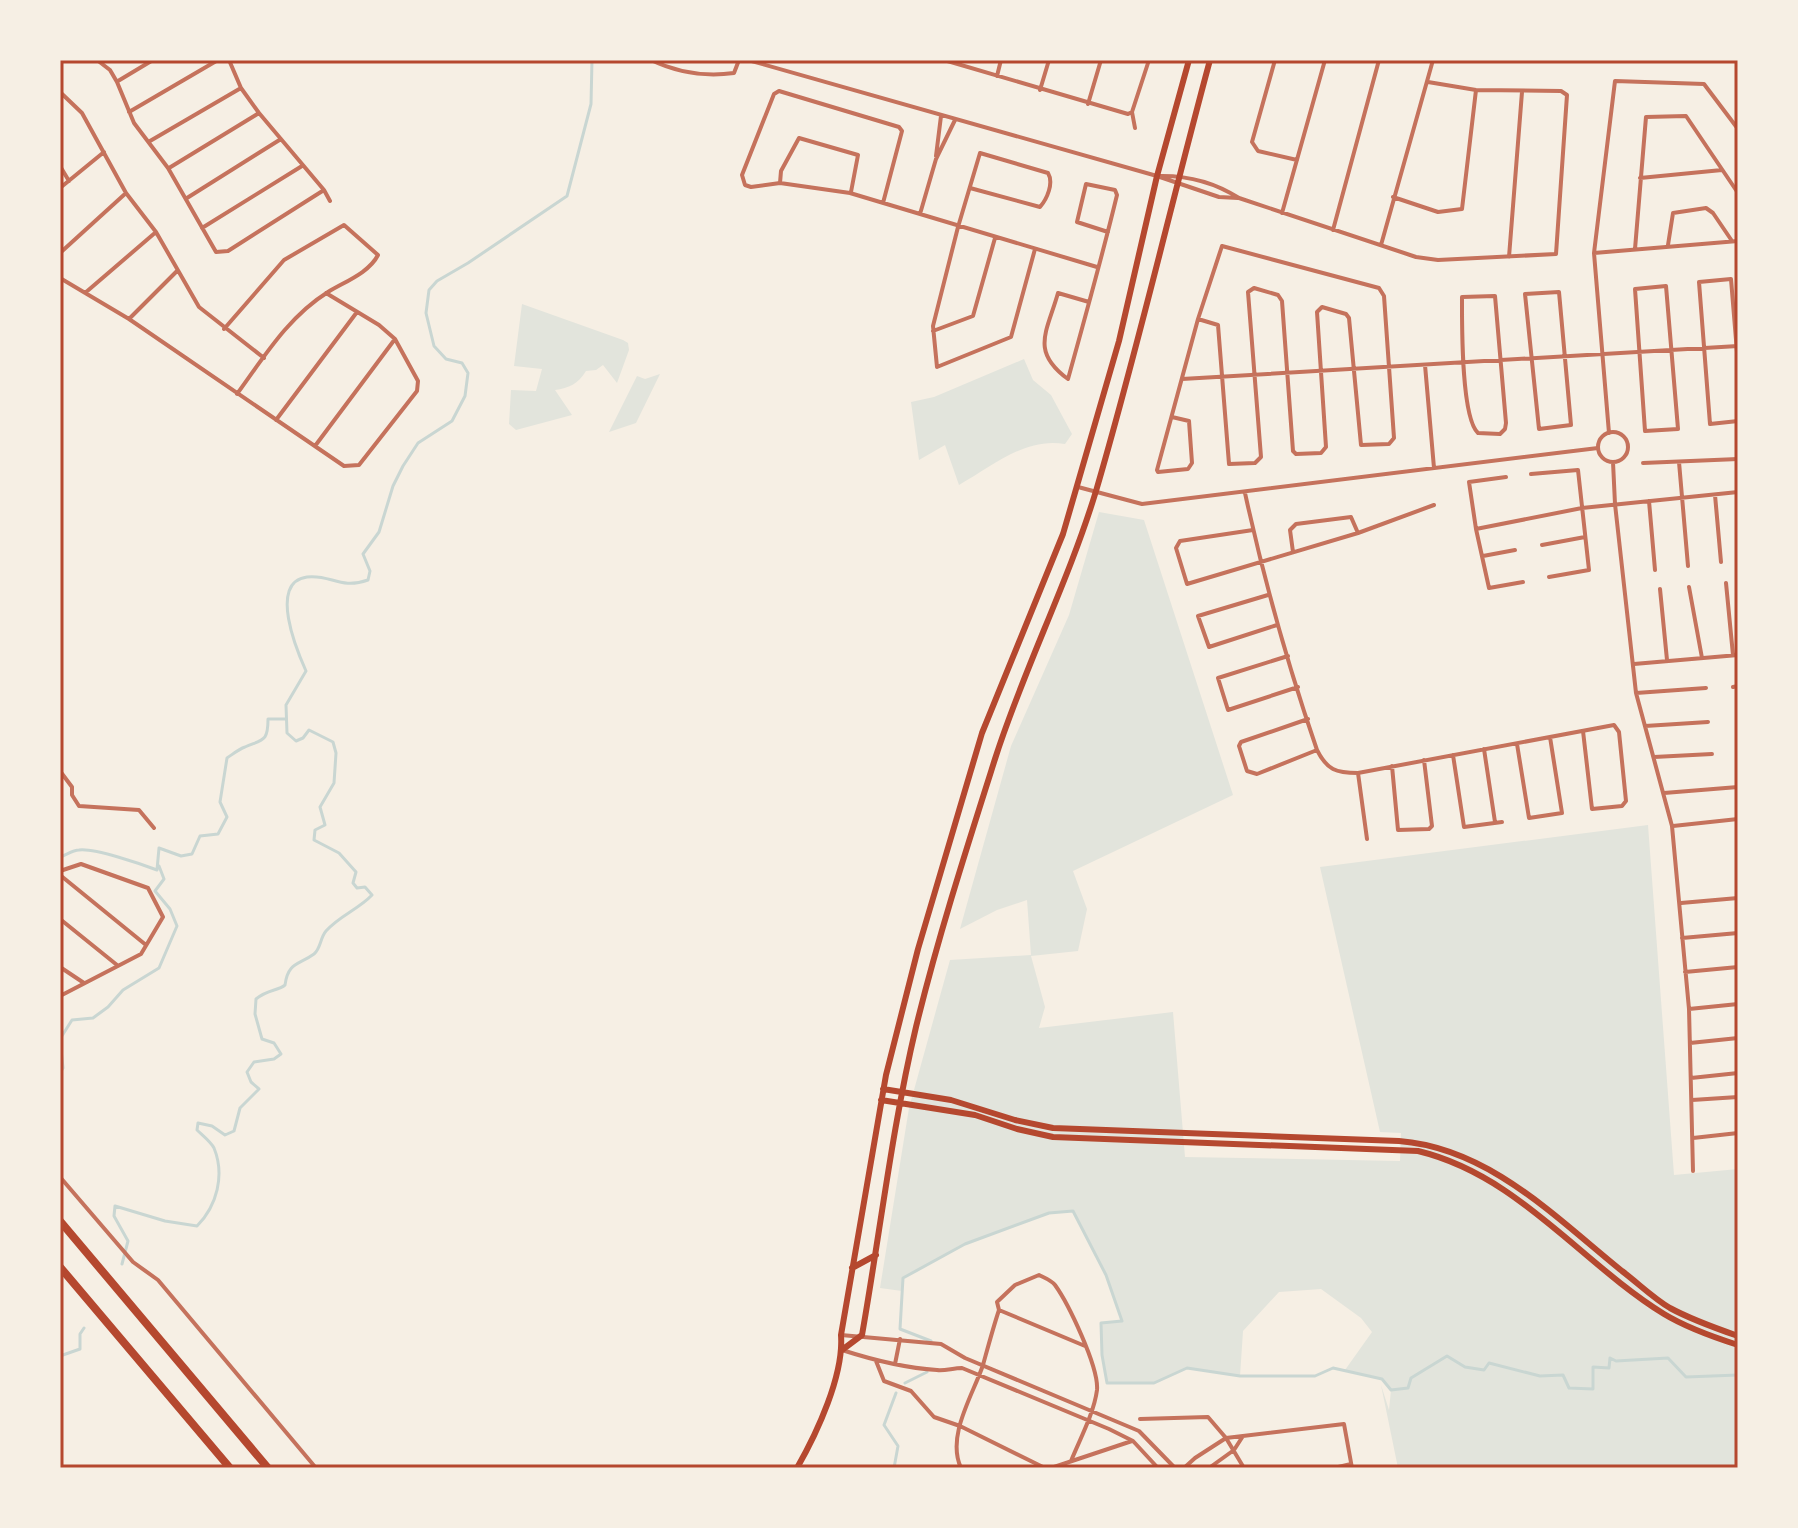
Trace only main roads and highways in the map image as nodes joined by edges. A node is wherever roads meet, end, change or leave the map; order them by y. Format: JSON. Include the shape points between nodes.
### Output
{"nodes":[{"id":1,"x":1189,"y":60,"type":"edge"},
{"id":2,"x":1210,"y":60,"type":"edge"},
{"id":3,"x":1032,"y":612,"type":"junction"},
{"id":4,"x":1049,"y":619,"type":"junction"},
{"id":5,"x":883,"y":1089,"type":"junction"},
{"id":6,"x":903,"y":1092,"type":"junction"},
{"id":7,"x":881,"y":1100,"type":"junction"},
{"id":8,"x":901,"y":1103,"type":"junction"},
{"id":9,"x":1162,"y":1131,"type":"junction"},
{"id":10,"x":1162,"y":1140,"type":"junction"},
{"id":11,"x":1419,"y":1147,"type":"junction"},
{"id":12,"x":60,"y":1221,"type":"edge"},
{"id":13,"x":876,"y":1255,"type":"junction"},
{"id":14,"x":60,"y":1267,"type":"edge"},
{"id":15,"x":852,"y":1268,"type":"junction"},
{"id":16,"x":1650,"y":1293,"type":"junction"},
{"id":17,"x":1644,"y":1300,"type":"junction"},
{"id":18,"x":1738,"y":1336,"type":"edge"},
{"id":19,"x":1738,"y":1345,"type":"edge"},
{"id":20,"x":842,"y":1350,"type":"junction"},
{"id":21,"x":230,"y":1468,"type":"edge"},
{"id":22,"x":268,"y":1468,"type":"edge"},
{"id":23,"x":797,"y":1468,"type":"edge"}],
"edges":[{"from":1,"to":3,"type":"main road","via":[[1119,341],[1063,534]]},
{"from":2,"to":4,"type":"main road","via":[[1136,352],[1077,548]]},
{"from":3,"to":4,"type":"main road"},
{"from":3,"to":5,"type":"main road","via":[[982,733]]},
{"from":4,"to":6,"type":"main road","via":[[994,763],[936,953]]},
{"from":5,"to":6,"type":"main road"},
{"from":5,"to":7,"type":"main road"},
{"from":6,"to":8,"type":"main road"},
{"from":6,"to":9,"type":"main road","via":[[1053,1128]]},
{"from":7,"to":8,"type":"main road"},
{"from":7,"to":15,"type":"main road"},
{"from":8,"to":10,"type":"main road","via":[[975,1115],[1053,1137]]},
{"from":8,"to":13,"type":"main road"},
{"from":9,"to":10,"type":"main road"},
{"from":9,"to":11,"type":"main road"},
{"from":10,"to":11,"type":"main road"},
{"from":11,"to":16,"type":"main road","via":[[1449,1151],[1507,1179]]},
{"from":11,"to":17,"type":"main road","via":[[1511,1193]]},
{"from":12,"to":22,"type":"highway"},
{"from":13,"to":15,"type":"main road"},
{"from":13,"to":20,"type":"main road","via":[[862,1335]]},
{"from":14,"to":21,"type":"highway"},
{"from":15,"to":20,"type":"main road"},
{"from":16,"to":17,"type":"main road"},
{"from":16,"to":18,"type":"main road","via":[[1668,1307]]},
{"from":17,"to":19,"type":"main road","via":[[1692,1328]]},
{"from":20,"to":23,"type":"main road","via":[[822,1416]]}]}
